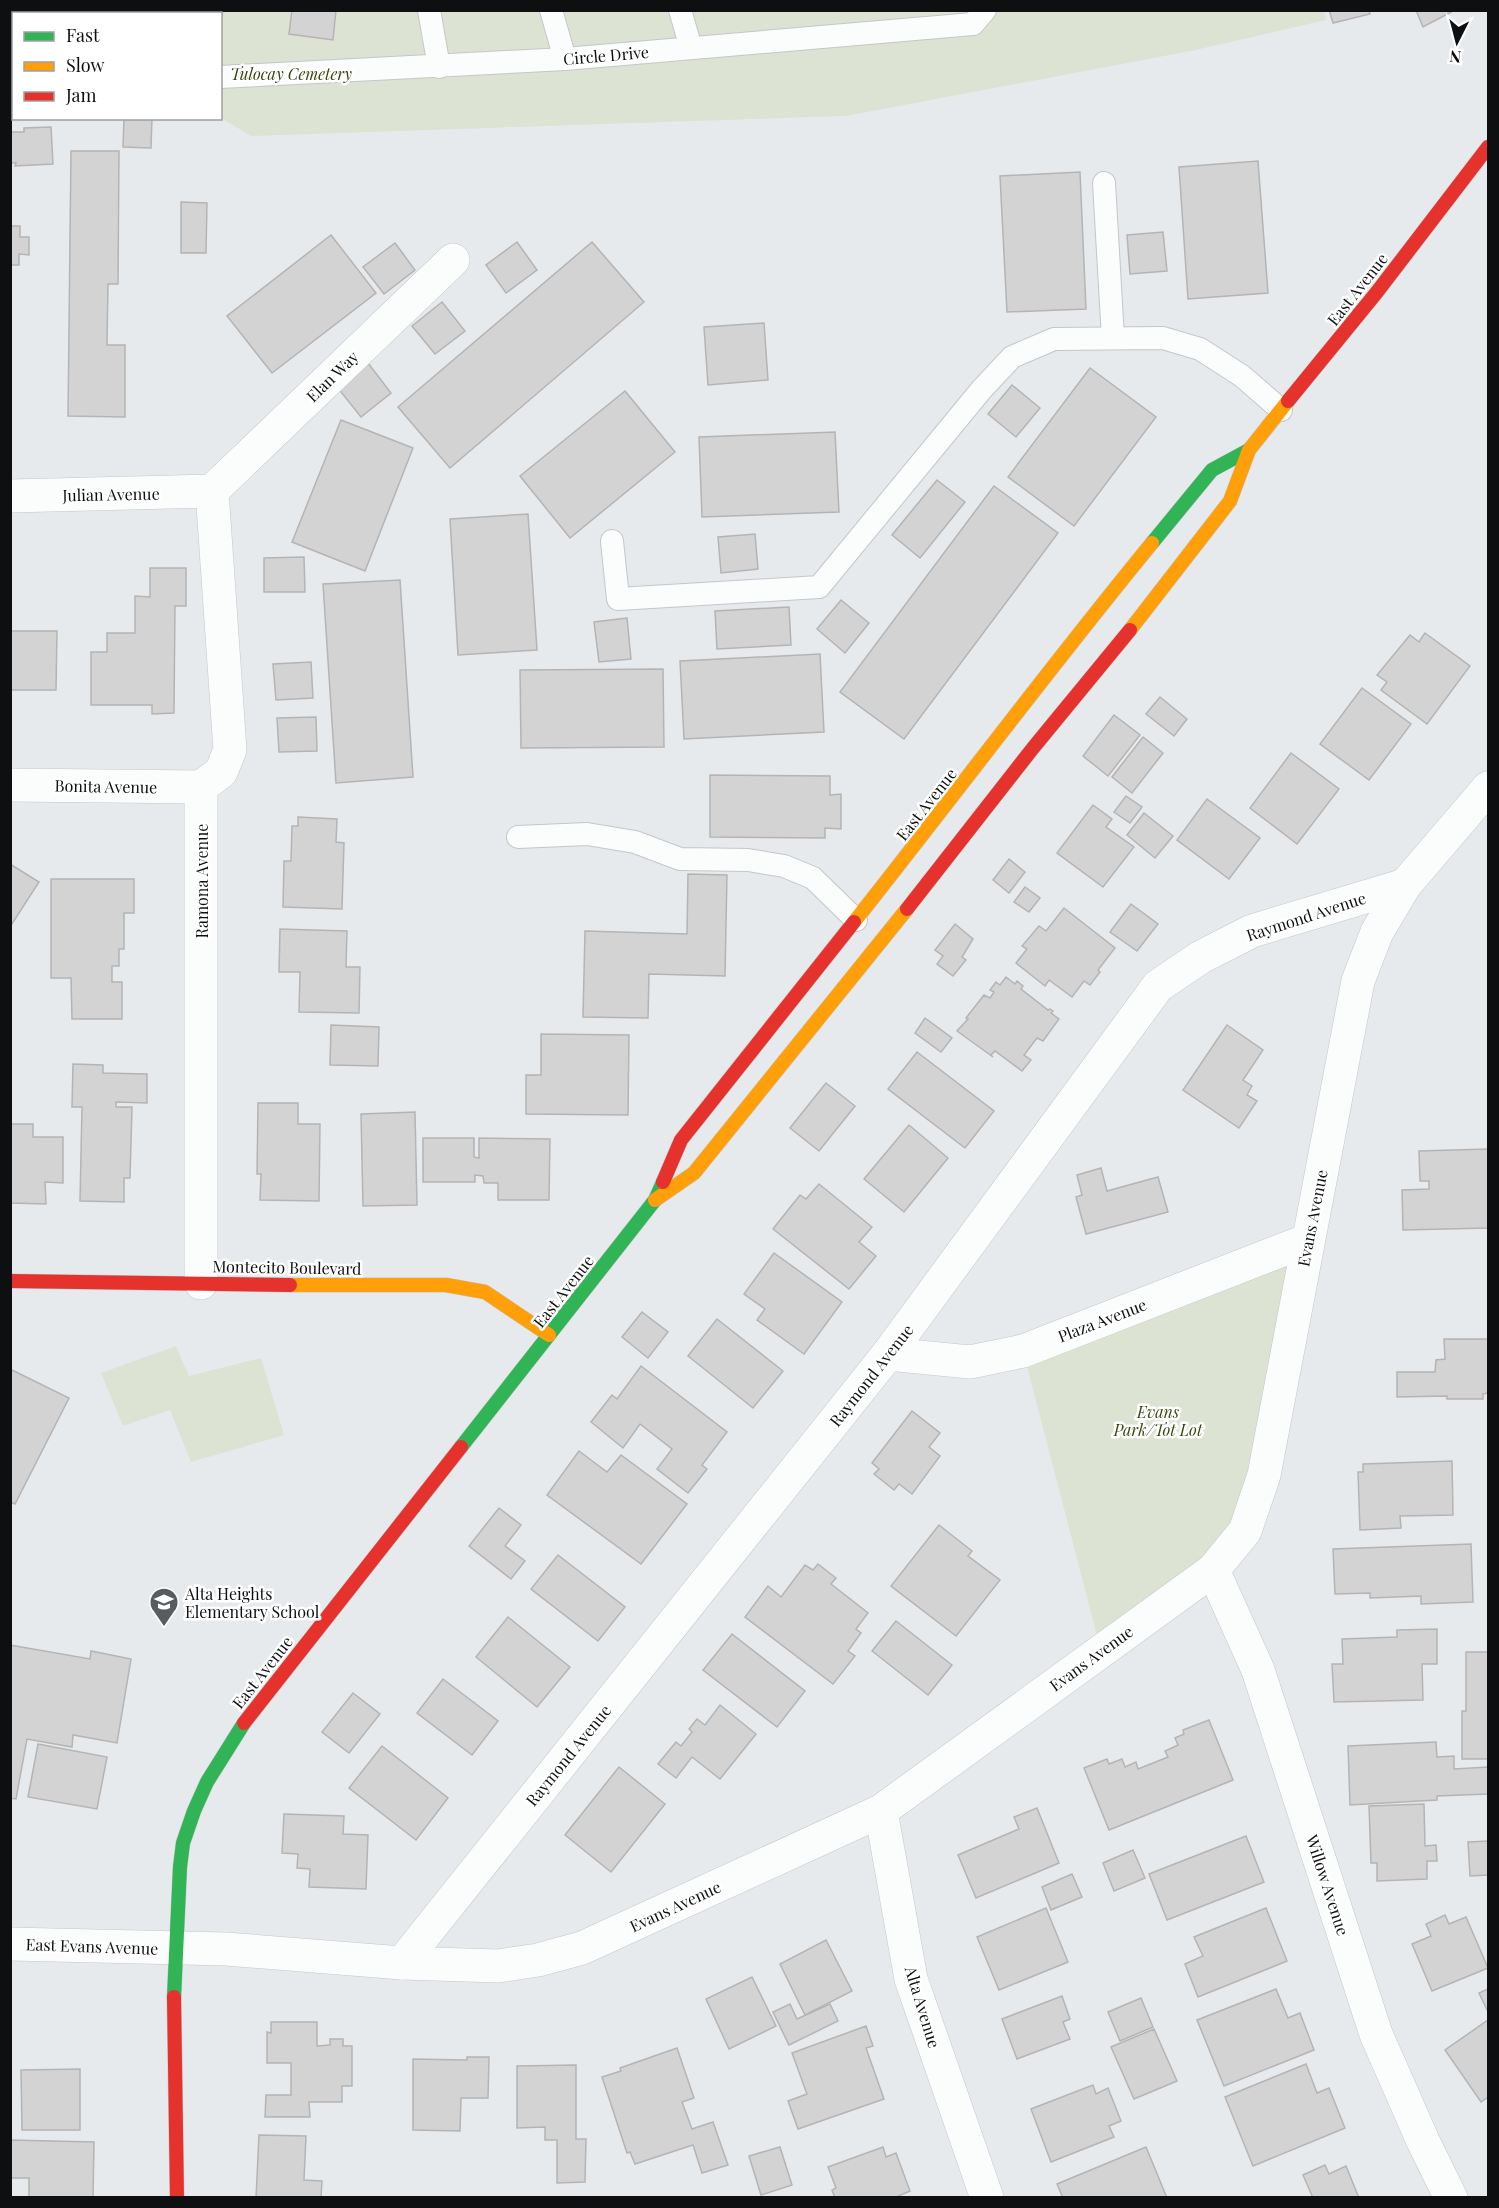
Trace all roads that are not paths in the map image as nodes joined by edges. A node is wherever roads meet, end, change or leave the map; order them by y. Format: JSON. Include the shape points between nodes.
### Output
{"nodes":[{"id":1,"x":429,"y":10,"type":"edge"},
{"id":2,"x":551,"y":10,"type":"edge"},
{"id":3,"x":680,"y":10,"type":"edge"},
{"id":4,"x":985,"y":10,"type":"edge"},
{"id":5,"x":691,"y":48,"type":"junction"},
{"id":6,"x":565,"y":60,"type":"junction"},
{"id":7,"x":439,"y":67,"type":"junction"},
{"id":8,"x":222,"y":77,"type":"edge"},
{"id":9,"x":1488,"y":147,"type":"edge"},
{"id":10,"x":1104,"y":183,"type":"dead end"},
{"id":11,"x":453,"y":260,"type":"dead end"},
{"id":12,"x":1113,"y":338,"type":"junction"},
{"id":13,"x":1281,"y":410,"type":"junction"},
{"id":14,"x":1249,"y":450,"type":"junction"},
{"id":15,"x":212,"y":491,"type":"junction"},
{"id":16,"x":10,"y":496,"type":"edge"},
{"id":17,"x":612,"y":541,"type":"dead end"},
{"id":18,"x":10,"y":784,"type":"edge"},
{"id":19,"x":201,"y":787,"type":"junction"},
{"id":20,"x":1488,"y":788,"type":"edge"},
{"id":21,"x":518,"y":837,"type":"dead end"},
{"id":22,"x":1405,"y":885,"type":"junction"},
{"id":23,"x":856,"y":920,"type":"junction"},
{"id":24,"x":655,"y":1200,"type":"junction"},
{"id":25,"x":1308,"y":1240,"type":"junction"},
{"id":26,"x":10,"y":1281,"type":"edge"},
{"id":27,"x":201,"y":1283,"type":"junction"},
{"id":28,"x":549,"y":1335,"type":"junction"},
{"id":29,"x":888,"y":1354,"type":"junction"},
{"id":30,"x":1213,"y":1570,"type":"junction"},
{"id":31,"x":881,"y":1811,"type":"junction"},
{"id":32,"x":10,"y":1944,"type":"edge"},
{"id":33,"x":174,"y":1948,"type":"junction"},
{"id":34,"x":402,"y":1963,"type":"junction"},
{"id":35,"x":177,"y":2198,"type":"edge"},
{"id":36,"x":987,"y":2198,"type":"edge"},
{"id":37,"x":1451,"y":2198,"type":"edge"}],
"edges":[{"from":1,"to":7,"type":"lane"},
{"from":2,"to":6,"type":"lane"},
{"from":3,"to":5,"type":"lane"},
{"from":4,"to":5,"type":"lane","name":"Circle Drive","via":[[973,24]]},
{"from":5,"to":6,"type":"lane","name":"Circle Drive"},
{"from":6,"to":7,"type":"lane","name":"Circle Drive"},
{"from":7,"to":8,"type":"lane","name":"Circle Drive"},
{"from":9,"to":13,"type":"street","name":"East Avenue"},
{"from":10,"to":12,"type":"lane"},
{"from":11,"to":15,"type":"street","name":"Elan Way"},
{"from":12,"to":13,"type":"lane","via":[[1163,338],[1200,350],[1242,376]]},
{"from":12,"to":17,"type":"lane","via":[[1054,339],[1012,357],[982,388],[819,587],[618,599]]},
{"from":13,"to":14,"type":"street","name":"East Avenue"},
{"from":14,"to":23,"type":"street","name":"East Avenue","via":[[1212,470],[1072,639]]},
{"from":14,"to":24,"type":"street","name":"East Avenue","via":[[1230,501],[1120,642],[694,1173]]},
{"from":15,"to":16,"type":"street","name":"Julian Avenue"},
{"from":15,"to":19,"type":"street","via":[[230,750],[221,772]]},
{"from":18,"to":19,"type":"street","name":"Bonita Avenue"},
{"from":19,"to":27,"type":"street","name":"Ramona Avenue"},
{"from":20,"to":22,"type":"street","name":"Evans Avenue"},
{"from":21,"to":23,"type":"lane","via":[[587,834],[635,842],[680,860],[748,860],[784,866],[813,878]]},
{"from":22,"to":25,"type":"street","name":"Evans Avenue","via":[[1377,932],[1359,981]]},
{"from":22,"to":29,"type":"street","name":"Raymond Avenue","via":[[1252,931],[1201,957],[1158,986]]},
{"from":23,"to":24,"type":"street","name":"East Avenue","via":[[681,1140]]},
{"from":24,"to":28,"type":"street","name":"East Avenue"},
{"from":25,"to":29,"type":"street","name":"Plaza Avenue","via":[[1023,1351],[970,1362]]},
{"from":25,"to":30,"type":"street","name":"Evans Avenue","via":[[1264,1475],[1245,1531]]},
{"from":26,"to":27,"type":"street","name":"Montecito Boulevard"},
{"from":27,"to":28,"type":"street","name":"Montecito Boulevard","via":[[468,1287],[485,1293]]},
{"from":28,"to":33,"type":"street","name":"East Avenue","via":[[241,1726],[211,1772],[183,1846]]},
{"from":29,"to":34,"type":"street","name":"Raymond Avenue"},
{"from":30,"to":31,"type":"street","name":"Evans Avenue"},
{"from":30,"to":37,"type":"street","name":"Willow Avenue","via":[[1258,1670],[1376,2034]]},
{"from":31,"to":34,"type":"street","name":"Evans Avenue","via":[[582,1948],[498,1966]]},
{"from":31,"to":36,"type":"street","name":"Alta Avenue","via":[[911,1979]]},
{"from":32,"to":33,"type":"street","name":"East Evans Avenue"},
{"from":33,"to":34,"type":"street","name":"Evans Avenue"},
{"from":33,"to":35,"type":"street","name":"East Avenue"}]}
